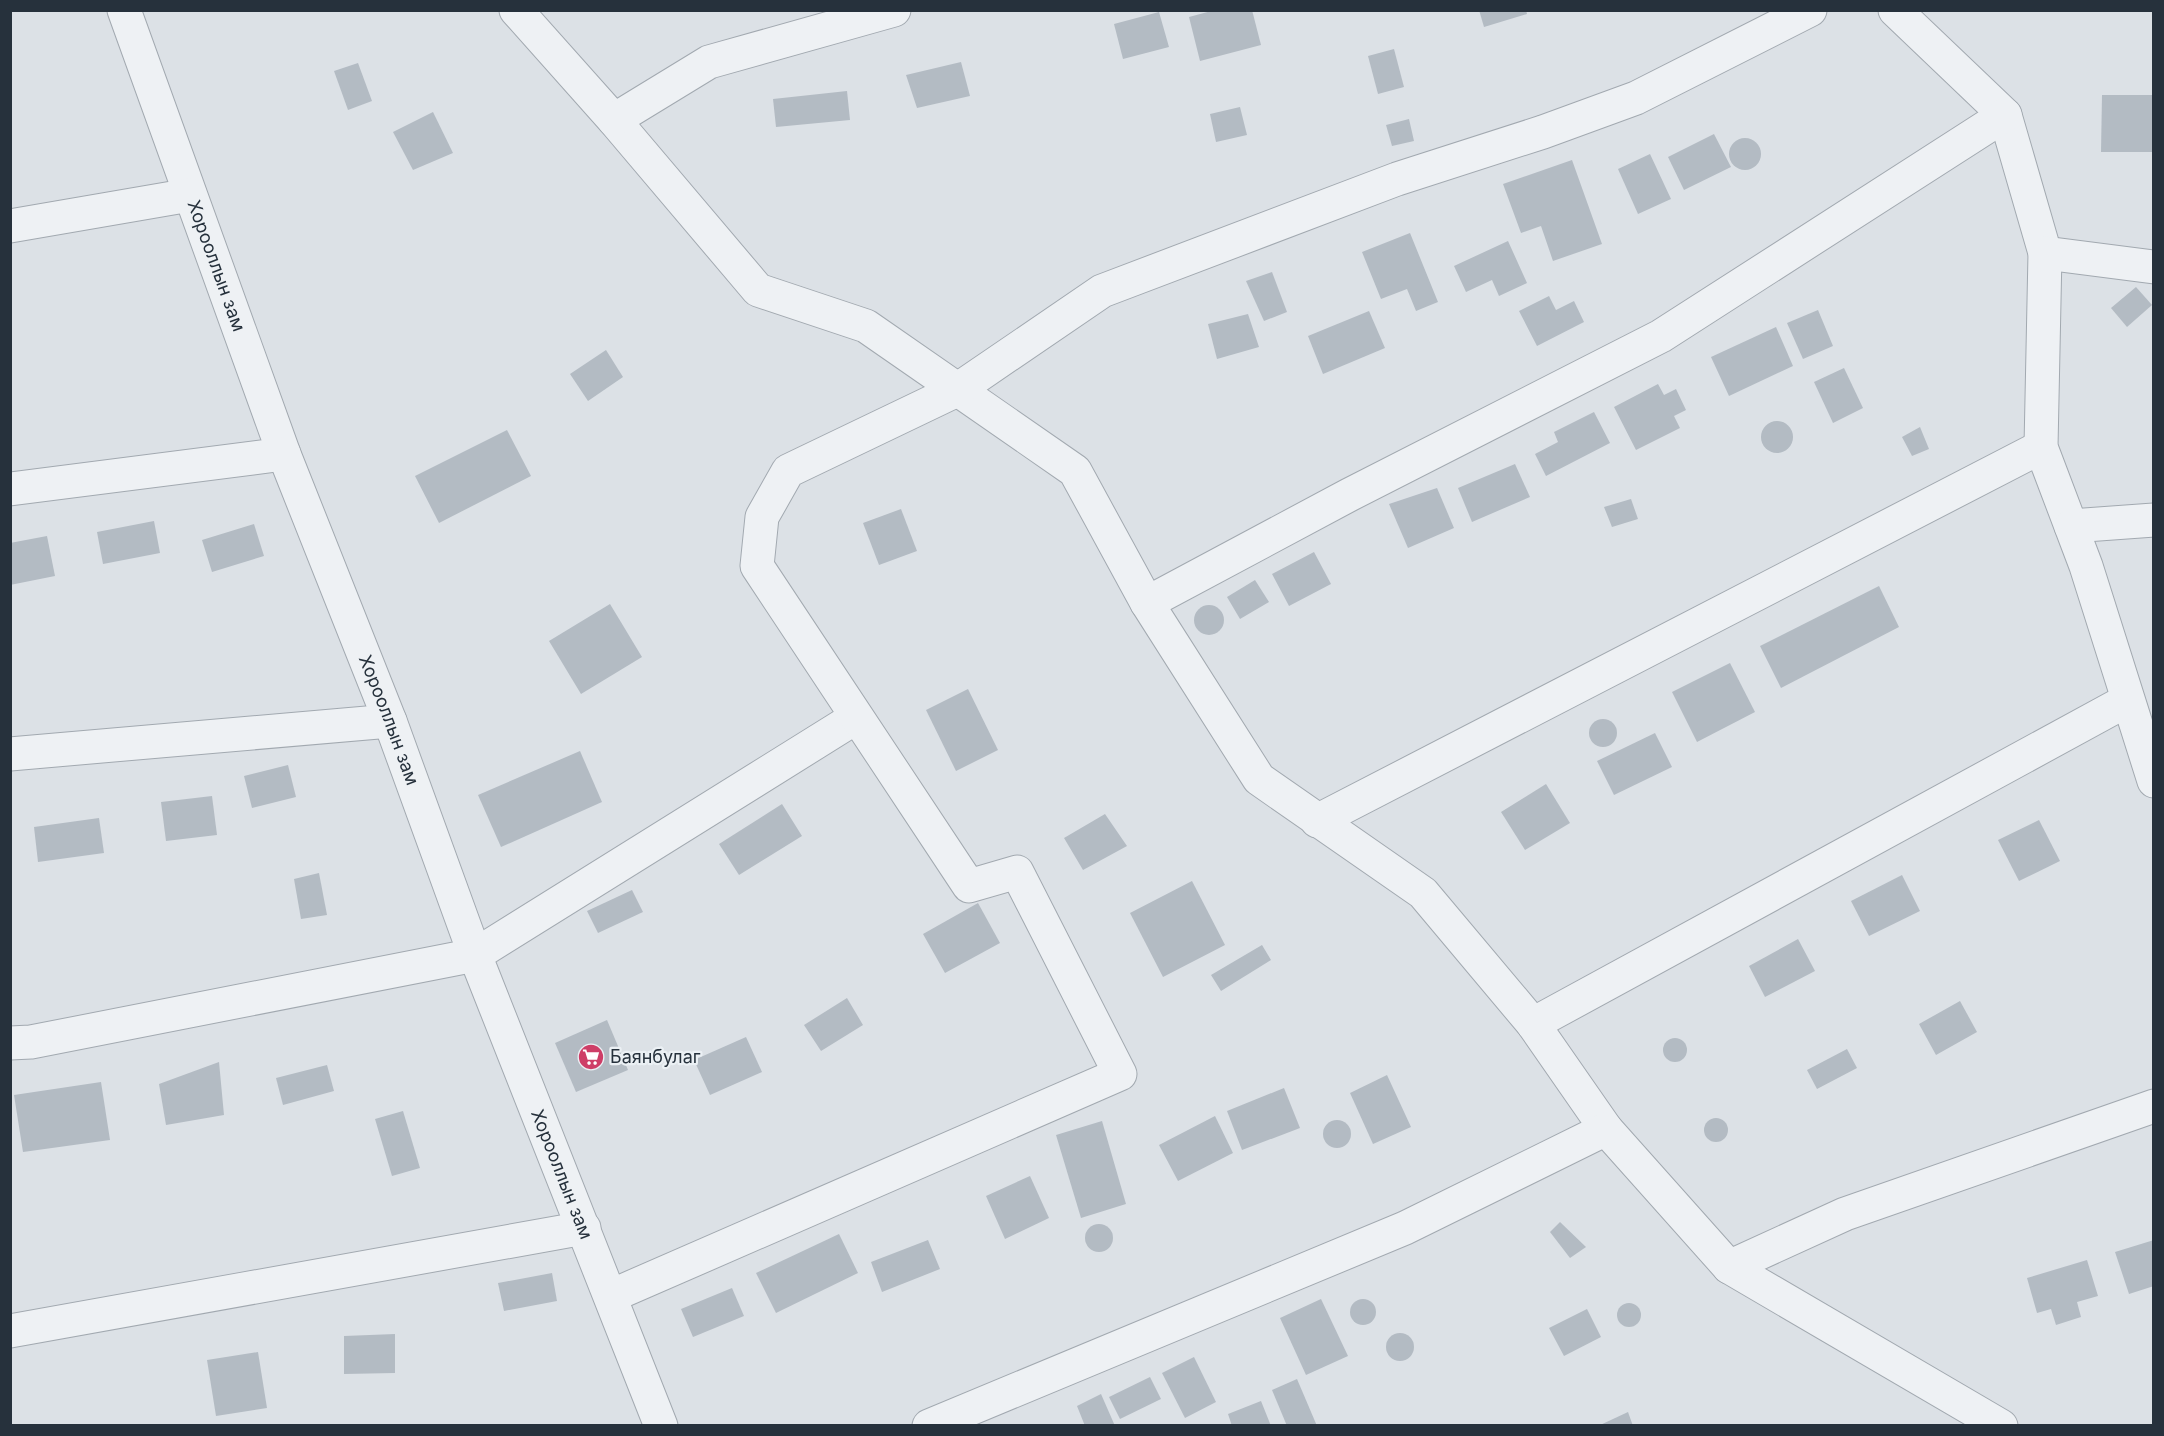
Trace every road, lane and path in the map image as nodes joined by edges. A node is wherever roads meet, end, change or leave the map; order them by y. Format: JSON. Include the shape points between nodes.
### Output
{"nodes":[{"id":1,"x":124,"y":10,"type":"edge"},
{"id":2,"x":516,"y":10,"type":"edge"},
{"id":3,"x":894,"y":10,"type":"edge"},
{"id":4,"x":1810,"y":10,"type":"edge"},
{"id":5,"x":1895,"y":10,"type":"edge"},
{"id":6,"x":2005,"y":115,"type":"junction"},
{"id":7,"x":614,"y":120,"type":"junction"},
{"id":8,"x":190,"y":195,"type":"junction"},
{"id":9,"x":10,"y":226,"type":"edge"},
{"id":10,"x":2044,"y":253,"type":"junction"},
{"id":11,"x":2154,"y":267,"type":"edge"},
{"id":12,"x":957,"y":390,"type":"junction"},
{"id":13,"x":2041,"y":447,"type":"junction"},
{"id":14,"x":284,"y":454,"type":"junction"},
{"id":15,"x":10,"y":489,"type":"edge"},
{"id":16,"x":2154,"y":520,"type":"edge"},
{"id":17,"x":2071,"y":526,"type":"junction"},
{"id":18,"x":1147,"y":603,"type":"junction"},
{"id":19,"x":2138,"y":715,"type":"edge"},
{"id":20,"x":855,"y":718,"type":"junction"},
{"id":21,"x":390,"y":721,"type":"junction"},
{"id":22,"x":10,"y":754,"type":"edge"},
{"id":23,"x":2154,"y":782,"type":"edge"},
{"id":24,"x":1317,"y":820,"type":"junction"},
{"id":25,"x":475,"y":954,"type":"junction"},
{"id":26,"x":1533,"y":1024,"type":"junction"},
{"id":27,"x":10,"y":1043,"type":"edge"},
{"id":28,"x":2154,"y":1106,"type":"edge"},
{"id":29,"x":1606,"y":1129,"type":"junction"},
{"id":30,"x":584,"y":1228,"type":"junction"},
{"id":31,"x":1729,"y":1267,"type":"junction"},
{"id":32,"x":611,"y":1296,"type":"junction"},
{"id":33,"x":10,"y":1331,"type":"edge"},
{"id":34,"x":661,"y":1425,"type":"edge"},
{"id":35,"x":929,"y":1425,"type":"edge"},
{"id":36,"x":2001,"y":1425,"type":"edge"}],
"edges":[{"from":1,"to":8,"type":"street","name":"Хорооллын зам"},
{"from":2,"to":7,"type":"street"},
{"from":3,"to":7,"type":"street","via":[[709,62]]},
{"from":4,"to":12,"type":"street","via":[[1636,98],[1397,179],[1102,291]]},
{"from":5,"to":6,"type":"street"},
{"from":6,"to":10,"type":"street"},
{"from":6,"to":18,"type":"street","via":[[1661,336]]},
{"from":7,"to":12,"type":"street","via":[[758,290],[866,326]]},
{"from":8,"to":9,"type":"street"},
{"from":8,"to":14,"type":"street","name":"Хорооллын зам"},
{"from":10,"to":11,"type":"street"},
{"from":10,"to":13,"type":"street"},
{"from":12,"to":18,"type":"street","via":[[1075,471]]},
{"from":12,"to":20,"type":"street","via":[[788,471],[762,517],[757,566]]},
{"from":13,"to":17,"type":"street"},
{"from":13,"to":24,"type":"street"},
{"from":14,"to":15,"type":"street"},
{"from":14,"to":21,"type":"street","name":"Хорооллын зам"},
{"from":16,"to":17,"type":"street"},
{"from":17,"to":19,"type":"street"},
{"from":18,"to":24,"type":"street","via":[[1259,779]]},
{"from":19,"to":23,"type":"street"},
{"from":19,"to":26,"type":"street"},
{"from":20,"to":25,"type":"street"},
{"from":20,"to":32,"type":"street","via":[[969,886],[1017,872],[1120,1074]]},
{"from":21,"to":22,"type":"street"},
{"from":21,"to":25,"type":"street","name":"Хорооллын зам"},
{"from":24,"to":26,"type":"street","via":[[1423,893]]},
{"from":25,"to":27,"type":"street"},
{"from":25,"to":30,"type":"street","name":"Хорооллын зам"},
{"from":26,"to":29,"type":"street"},
{"from":28,"to":31,"type":"street","via":[[1845,1214]]},
{"from":29,"to":31,"type":"street"},
{"from":29,"to":35,"type":"street","via":[[1405,1228]]},
{"from":30,"to":32,"type":"street","name":"Хорооллын зам"},
{"from":30,"to":33,"type":"street"},
{"from":31,"to":36,"type":"street"},
{"from":32,"to":34,"type":"street","name":"Хорооллын зам"}]}
